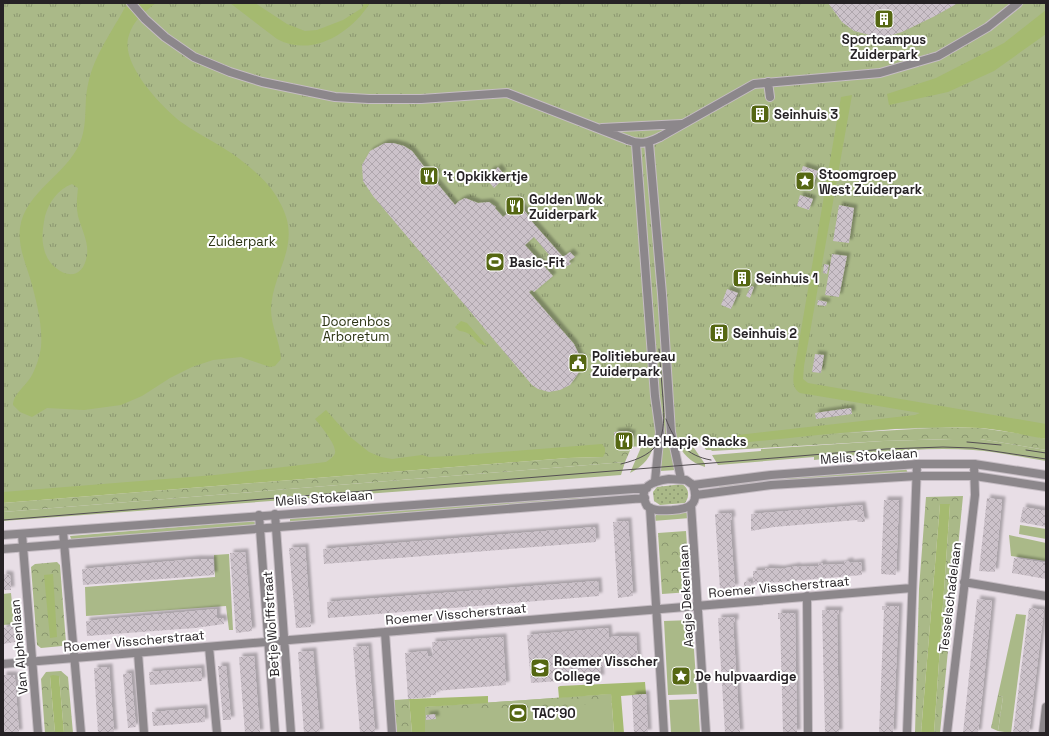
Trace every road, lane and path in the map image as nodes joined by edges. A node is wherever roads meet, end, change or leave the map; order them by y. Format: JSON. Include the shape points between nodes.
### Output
{"nodes":[{"id":1,"x":131,"y":3,"type":"edge"},
{"id":2,"x":1018,"y":3,"type":"edge"},
{"id":3,"x":768,"y":82,"type":"junction"},
{"id":4,"x":770,"y":98,"type":"dead end"},
{"id":5,"x":685,"y":123,"type":"junction"},
{"id":6,"x":599,"y":128,"type":"junction"},
{"id":7,"x":649,"y":143,"type":"junction"},
{"id":8,"x":636,"y":144,"type":"junction"},
{"id":9,"x":917,"y":464,"type":"junction"},
{"id":10,"x":974,"y":464,"type":"junction"},
{"id":11,"x":1046,"y":475,"type":"edge"},
{"id":12,"x":917,"y":476,"type":"junction"},
{"id":13,"x":975,"y":476,"type":"junction"},
{"id":14,"x":682,"y":479,"type":"junction"},
{"id":15,"x":655,"y":481,"type":"junction"},
{"id":16,"x":693,"y":485,"type":"junction"},
{"id":17,"x":1046,"y":487,"type":"edge"},
{"id":18,"x":647,"y":488,"type":"junction"},
{"id":19,"x":696,"y":495,"type":"junction"},
{"id":20,"x":645,"y":498,"type":"junction"},
{"id":21,"x":691,"y":505,"type":"junction"},
{"id":22,"x":650,"y":508,"type":"junction"},
{"id":23,"x":275,"y":514,"type":"junction"},
{"id":24,"x":259,"y":515,"type":"junction"},
{"id":25,"x":276,"y":527,"type":"junction"},
{"id":26,"x":260,"y":528,"type":"junction"},
{"id":27,"x":63,"y":531,"type":"junction"},
{"id":28,"x":22,"y":534,"type":"junction"},
{"id":29,"x":3,"y":535,"type":"edge"},
{"id":30,"x":64,"y":544,"type":"junction"},
{"id":31,"x":23,"y":547,"type":"junction"},
{"id":32,"x":3,"y":549,"type":"edge"},
{"id":33,"x":964,"y":582,"type":"junction"},
{"id":34,"x":912,"y":588,"type":"junction"},
{"id":35,"x":807,"y":596,"type":"junction"},
{"id":36,"x":1046,"y":596,"type":"edge"},
{"id":37,"x":698,"y":606,"type":"junction"},
{"id":38,"x":656,"y":609,"type":"junction"},
{"id":39,"x":385,"y":632,"type":"junction"},
{"id":40,"x":284,"y":640,"type":"junction"},
{"id":41,"x":268,"y":642,"type":"junction"},
{"id":42,"x":209,"y":647,"type":"junction"},
{"id":43,"x":138,"y":653,"type":"junction"},
{"id":44,"x":75,"y":658,"type":"junction"},
{"id":45,"x":32,"y":661,"type":"junction"},
{"id":46,"x":3,"y":664,"type":"edge"},
{"id":47,"x":1046,"y":707,"type":"edge"},
{"id":48,"x":38,"y":733,"type":"edge"},
{"id":49,"x":81,"y":733,"type":"edge"},
{"id":50,"x":144,"y":733,"type":"edge"},
{"id":51,"x":217,"y":733,"type":"edge"},
{"id":52,"x":275,"y":733,"type":"edge"},
{"id":53,"x":291,"y":733,"type":"edge"},
{"id":54,"x":392,"y":733,"type":"edge"},
{"id":55,"x":664,"y":733,"type":"edge"},
{"id":56,"x":706,"y":733,"type":"edge"},
{"id":57,"x":808,"y":733,"type":"edge"},
{"id":58,"x":907,"y":733,"type":"edge"},
{"id":59,"x":947,"y":733,"type":"edge"},
{"id":60,"x":1043,"y":733,"type":"edge"}],
"edges":[{"from":1,"to":6,"type":"street","via":[[165,37],[194,57],[262,82],[335,97],[369,100],[506,93]]},
{"from":2,"to":3,"type":"street","via":[[988,27],[938,56],[880,73]]},
{"from":3,"to":4,"type":"street"},
{"from":3,"to":5,"type":"street","via":[[754,84]]},
{"from":5,"to":6,"type":"street"},
{"from":5,"to":7,"type":"street"},
{"from":6,"to":8,"type":"street"},
{"from":7,"to":8,"type":"street"},
{"from":7,"to":14,"type":"street","via":[[671,432]]},
{"from":8,"to":15,"type":"street","via":[[660,432]]},
{"from":9,"to":10,"type":"street","name":"Melis Stokelaan"},
{"from":9,"to":12,"type":"street"},
{"from":9,"to":16,"type":"street","name":"Melis Stokelaan","via":[[771,475]]},
{"from":10,"to":11,"type":"street","name":"Melis Stokelaan"},
{"from":10,"to":13,"type":"street","name":"Tesselschadelaan"},
{"from":12,"to":13,"type":"street","name":"Melis Stokelaan"},
{"from":12,"to":19,"type":"street","name":"Melis Stokelaan","via":[[771,485]]},
{"from":12,"to":34,"type":"street"},
{"from":13,"to":17,"type":"street","name":"Melis Stokelaan"},
{"from":13,"to":33,"type":"street","name":"Tesselschadelaan"},
{"from":14,"to":15,"type":"street"},
{"from":14,"to":16,"type":"street"},
{"from":15,"to":18,"type":"street"},
{"from":16,"to":19,"type":"street"},
{"from":18,"to":20,"type":"street"},
{"from":18,"to":23,"type":"street","name":"Melis Stokelaan"},
{"from":19,"to":21,"type":"street"},
{"from":20,"to":22,"type":"street"},
{"from":20,"to":25,"type":"street","name":"Melis Stokelaan"},
{"from":21,"to":22,"type":"street","via":[[685,509],[656,511]]},
{"from":21,"to":37,"type":"street","name":"Aagje Dekenlaan"},
{"from":22,"to":38,"type":"street"},
{"from":23,"to":24,"type":"street","name":"Melis Stokelaan"},
{"from":23,"to":25,"type":"street","name":"Betje Wolffstraat"},
{"from":24,"to":26,"type":"street","name":"Betje Wolffstraat"},
{"from":24,"to":27,"type":"street","name":"Melis Stokelaan"},
{"from":25,"to":26,"type":"street","name":"Melis Stokelaan"},
{"from":25,"to":40,"type":"street","name":"Betje Wolffstraat"},
{"from":26,"to":30,"type":"street","name":"Melis Stokelaan"},
{"from":26,"to":41,"type":"street","name":"Betje Wolffstraat"},
{"from":27,"to":28,"type":"street","name":"Melis Stokelaan"},
{"from":27,"to":30,"type":"street"},
{"from":28,"to":29,"type":"street","name":"Melis Stokelaan"},
{"from":28,"to":31,"type":"street","name":"Van Alphenlaan"},
{"from":30,"to":31,"type":"street","name":"Melis Stokelaan"},
{"from":30,"to":44,"type":"street"},
{"from":31,"to":32,"type":"street","name":"Melis Stokelaan"},
{"from":31,"to":45,"type":"street","name":"Van Alphenlaan"},
{"from":33,"to":36,"type":"street"},
{"from":33,"to":59,"type":"street","name":"Tesselschadelaan"},
{"from":34,"to":35,"type":"street","name":"Roemer Visscherstraat"},
{"from":34,"to":58,"type":"street"},
{"from":35,"to":37,"type":"street","name":"Roemer Visscherstraat"},
{"from":35,"to":57,"type":"street"},
{"from":37,"to":38,"type":"street","name":"Roemer Visscherstraat"},
{"from":37,"to":56,"type":"street","name":"Aagje Dekenlaan"},
{"from":38,"to":39,"type":"street","name":"Roemer Visscherstraat"},
{"from":38,"to":55,"type":"street"},
{"from":39,"to":40,"type":"street","name":"Roemer Visscherstraat"},
{"from":39,"to":54,"type":"street"},
{"from":40,"to":41,"type":"street","name":"Roemer Visscherstraat"},
{"from":40,"to":53,"type":"street","name":"Betje Wolffstraat"},
{"from":41,"to":42,"type":"street","name":"Roemer Visscherstraat"},
{"from":41,"to":52,"type":"street","name":"Betje Wolffstraat"},
{"from":42,"to":43,"type":"street","name":"Roemer Visscherstraat"},
{"from":42,"to":51,"type":"street"},
{"from":43,"to":44,"type":"street","name":"Roemer Visscherstraat"},
{"from":43,"to":50,"type":"street"},
{"from":44,"to":45,"type":"street","name":"Roemer Visscherstraat"},
{"from":44,"to":49,"type":"street"},
{"from":45,"to":46,"type":"street","name":"Roemer Visscherstraat"},
{"from":45,"to":48,"type":"street","name":"Van Alphenlaan"},
{"from":47,"to":60,"type":"street"}]}
